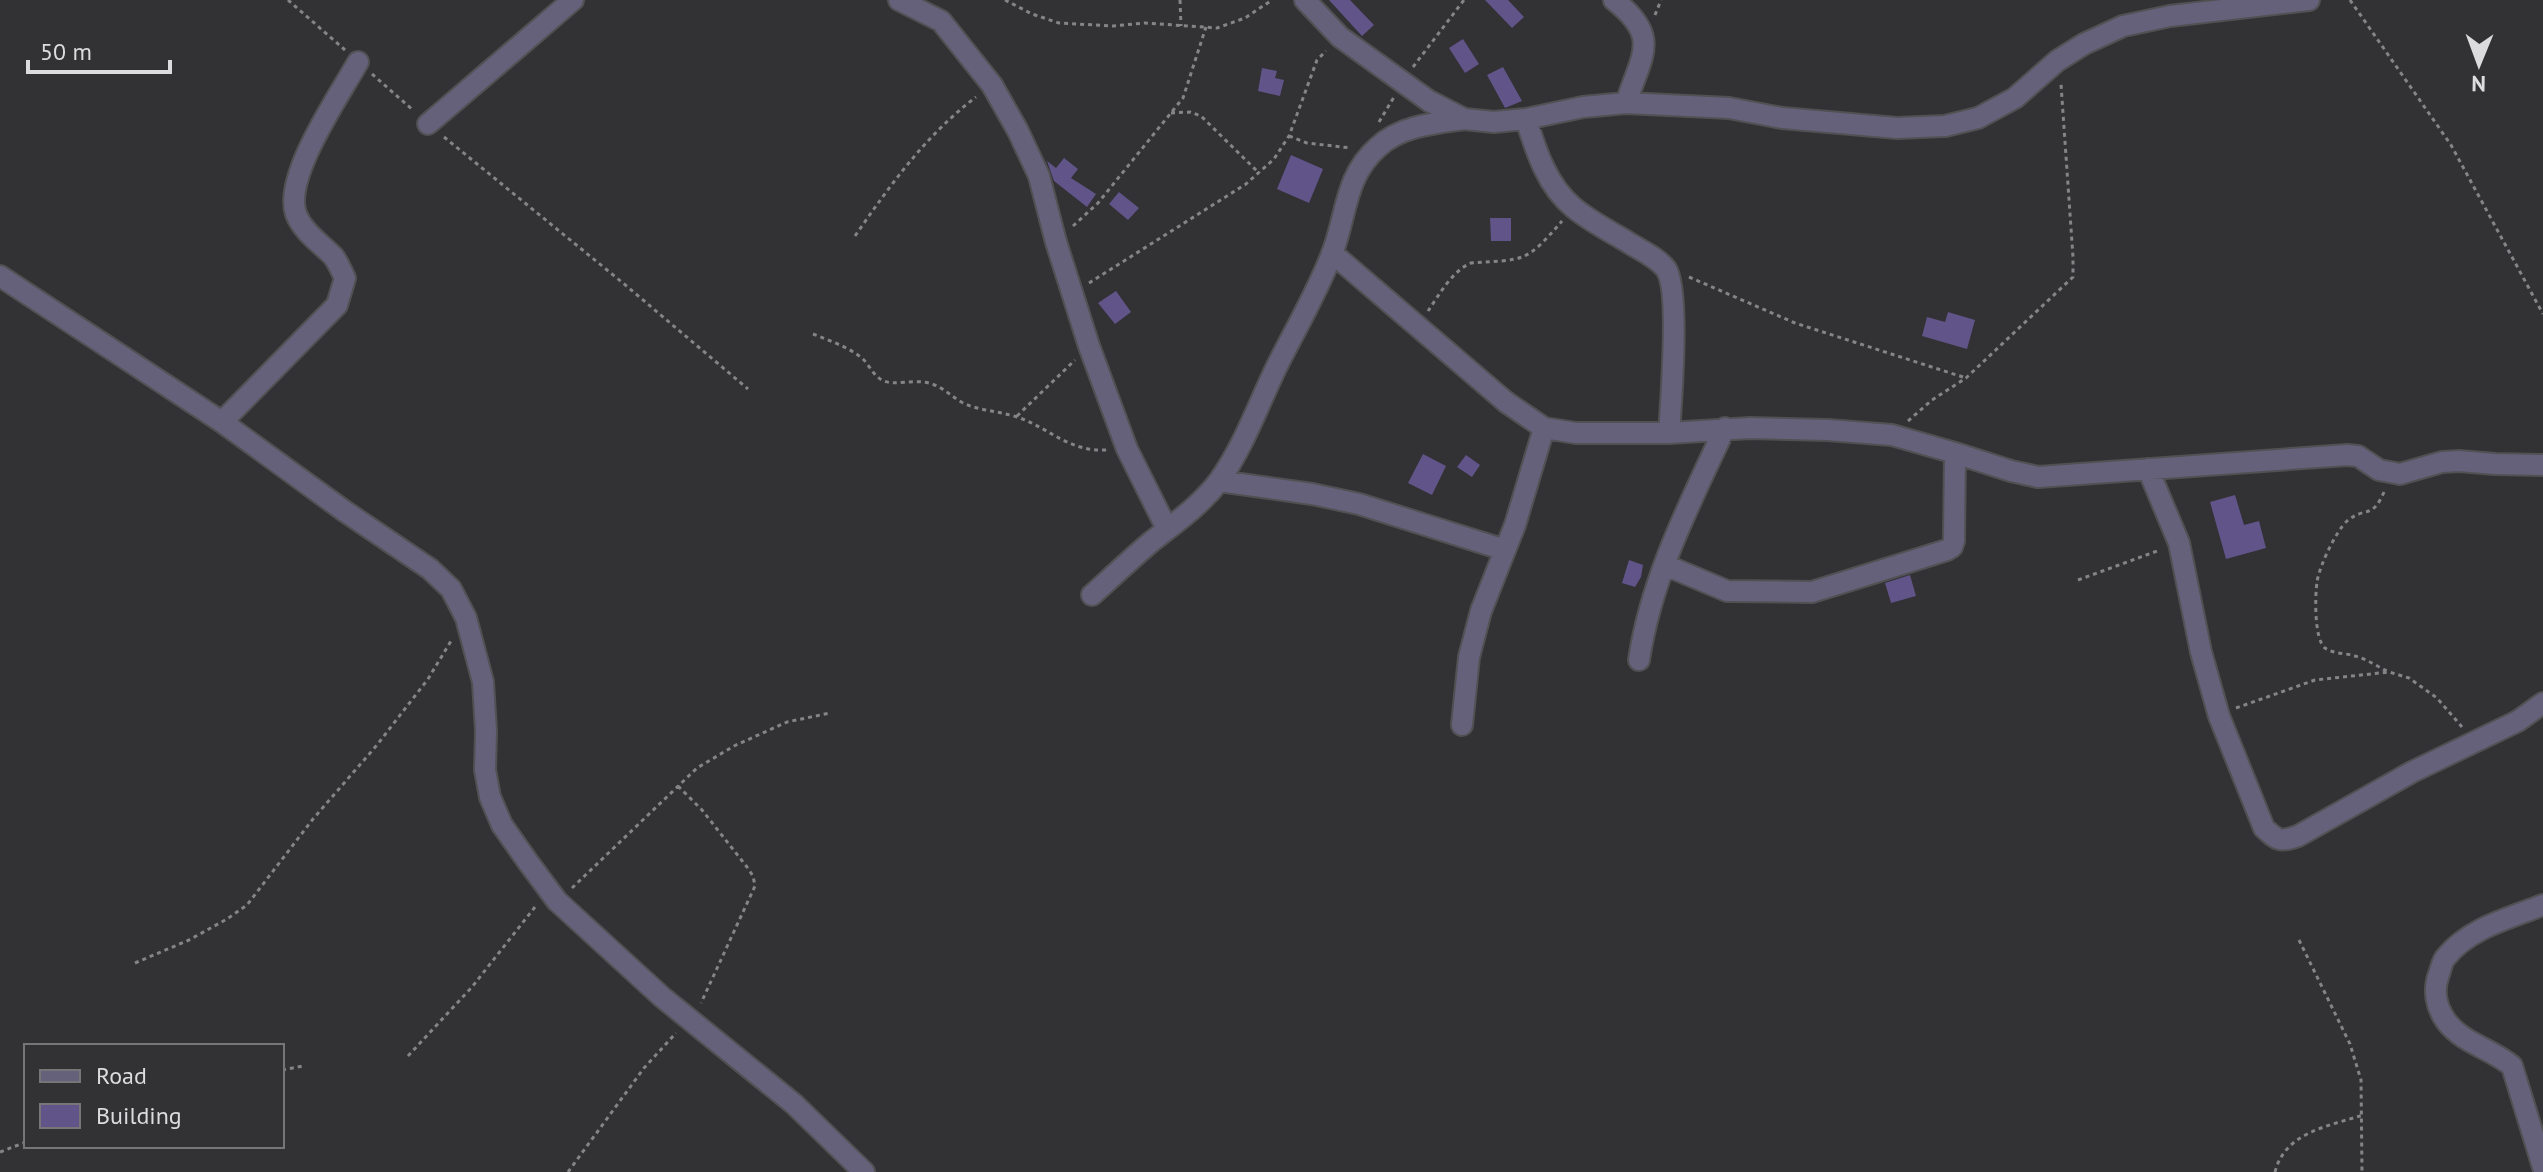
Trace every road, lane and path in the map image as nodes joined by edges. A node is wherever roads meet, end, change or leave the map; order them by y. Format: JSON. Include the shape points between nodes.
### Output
{"nodes":[{"id":1,"x":288,"y":0,"type":"edge"},
{"id":2,"x":573,"y":0,"type":"edge"},
{"id":3,"x":899,"y":0,"type":"edge"},
{"id":4,"x":1005,"y":0,"type":"edge"},
{"id":5,"x":1180,"y":0,"type":"edge"},
{"id":6,"x":1272,"y":0,"type":"edge"},
{"id":7,"x":1305,"y":0,"type":"edge"},
{"id":8,"x":1464,"y":0,"type":"edge"},
{"id":9,"x":1614,"y":0,"type":"edge"},
{"id":10,"x":2309,"y":0,"type":"edge"},
{"id":11,"x":2350,"y":0,"type":"edge"},
{"id":12,"x":1181,"y":26,"type":"junction"},
{"id":13,"x":1206,"y":27,"type":"junction"},
{"id":14,"x":1340,"y":37,"type":"junction"},
{"id":15,"x":2057,"y":61,"type":"junction"},
{"id":16,"x":358,"y":62,"type":"junction"},
{"id":17,"x":1403,"y":83,"type":"junction"},
{"id":18,"x":992,"y":85,"type":"junction"},
{"id":19,"x":1626,"y":103,"type":"junction"},
{"id":20,"x":1171,"y":113,"type":"junction"},
{"id":21,"x":1464,"y":119,"type":"junction"},
{"id":22,"x":1526,"y":119,"type":"junction"},
{"id":23,"x":428,"y":124,"type":"junction"},
{"id":24,"x":1289,"y":136,"type":"junction"},
{"id":25,"x":1379,"y":145,"type":"junction"},
{"id":26,"x":1259,"y":173,"type":"junction"},
{"id":27,"x":1574,"y":208,"type":"junction"},
{"id":28,"x":855,"y":236,"type":"dead end"},
{"id":29,"x":1056,"y":242,"type":"junction"},
{"id":30,"x":1332,"y":253,"type":"junction"},
{"id":31,"x":1666,"y":269,"type":"junction"},
{"id":32,"x":0,"y":276,"type":"edge"},
{"id":33,"x":1072,"y":294,"type":"junction"},
{"id":34,"x":2543,"y":314,"type":"edge"},
{"id":35,"x":1418,"y":328,"type":"junction"},
{"id":36,"x":813,"y":334,"type":"dead end"},
{"id":37,"x":1089,"y":346,"type":"junction"},
{"id":38,"x":1966,"y":378,"type":"junction"},
{"id":39,"x":748,"y":389,"type":"dead end"},
{"id":40,"x":1017,"y":417,"type":"junction"},
{"id":41,"x":222,"y":422,"type":"junction"},
{"id":42,"x":1544,"y":428,"type":"junction"},
{"id":43,"x":1725,"y":428,"type":"junction"},
{"id":44,"x":1669,"y":433,"type":"junction"},
{"id":45,"x":1892,"y":435,"type":"junction"},
{"id":46,"x":1127,"y":449,"type":"junction"},
{"id":47,"x":1955,"y":453,"type":"junction"},
{"id":48,"x":2543,"y":465,"type":"edge"},
{"id":49,"x":2148,"y":469,"type":"junction"},
{"id":50,"x":2391,"y":473,"type":"junction"},
{"id":51,"x":1219,"y":481,"type":"junction"},
{"id":52,"x":1167,"y":529,"type":"junction"},
{"id":53,"x":2179,"y":543,"type":"junction"},
{"id":54,"x":1505,"y":550,"type":"junction"},
{"id":55,"x":1665,"y":565,"type":"junction"},
{"id":56,"x":2078,"y":580,"type":"dead end"},
{"id":57,"x":1092,"y":595,"type":"dead end"},
{"id":58,"x":466,"y":618,"type":"junction"},
{"id":59,"x":1639,"y":660,"type":"dead end"},
{"id":60,"x":2389,"y":672,"type":"junction"},
{"id":61,"x":2543,"y":703,"type":"edge"},
{"id":62,"x":830,"y":713,"type":"dead end"},
{"id":63,"x":2219,"y":716,"type":"junction"},
{"id":64,"x":1462,"y":725,"type":"dead end"},
{"id":65,"x":2475,"y":741,"type":"junction"},
{"id":66,"x":678,"y":786,"type":"junction"},
{"id":67,"x":553,"y":896,"type":"junction"},
{"id":68,"x":2543,"y":905,"type":"edge"},
{"id":69,"x":2299,"y":940,"type":"dead end"},
{"id":70,"x":135,"y":963,"type":"dead end"},
{"id":71,"x":690,"y":1018,"type":"junction"},
{"id":72,"x":408,"y":1056,"type":"dead end"},
{"id":73,"x":303,"y":1066,"type":"dead end"},
{"id":74,"x":284,"y":1070,"type":"edge"},
{"id":75,"x":2363,"y":1115,"type":"junction"},
{"id":76,"x":24,"y":1143,"type":"edge"},
{"id":77,"x":0,"y":1145,"type":"edge"},
{"id":78,"x":6,"y":1149,"type":"junction"},
{"id":79,"x":0,"y":1152,"type":"edge"},
{"id":80,"x":2543,"y":1167,"type":"edge"},
{"id":81,"x":568,"y":1172,"type":"edge"},
{"id":82,"x":864,"y":1172,"type":"edge"},
{"id":83,"x":2275,"y":1172,"type":"edge"},
{"id":84,"x":2362,"y":1172,"type":"edge"}],
"edges":[{"from":1,"to":16,"type":"path"},
{"from":2,"to":23,"type":"street"},
{"from":3,"to":18,"type":"street","via":[[941,21]]},
{"from":4,"to":12,"type":"path","via":[[1059,23]]},
{"from":5,"to":12,"type":"path"},
{"from":6,"to":13,"type":"path","via":[[1245,18]]},
{"from":7,"to":14,"type":"street"},
{"from":8,"to":17,"type":"path"},
{"from":9,"to":19,"type":"street","via":[[1640,24],[1645,41]]},
{"from":10,"to":15,"type":"street","via":[[2123,26]]},
{"from":11,"to":34,"type":"path","via":[[2451,145]]},
{"from":12,"to":13,"type":"path"},
{"from":13,"to":20,"type":"path","via":[[1183,98]]},
{"from":14,"to":17,"type":"street"},
{"from":14,"to":24,"type":"path","via":[[1317,60]]},
{"from":15,"to":19,"type":"street","via":[[2015,98],[1978,118],[1945,126],[1897,128],[1729,108]]},
{"from":15,"to":38,"type":"path","via":[[2073,277]]},
{"from":16,"to":23,"type":"path"},
{"from":16,"to":41,"type":"street","via":[[304,157],[293,195],[296,215],[345,278],[337,305]]},
{"from":17,"to":21,"type":"street"},
{"from":18,"to":28,"type":"path","via":[[924,143]]},
{"from":18,"to":29,"type":"street","via":[[1039,176]]},
{"from":19,"to":22,"type":"street"},
{"from":20,"to":26,"type":"path","via":[[1201,116]]},
{"from":20,"to":29,"type":"path","via":[[1098,203]]},
{"from":21,"to":22,"type":"street"},
{"from":21,"to":25,"type":"street","via":[[1403,131]]},
{"from":22,"to":27,"type":"street","via":[[1551,183]]},
{"from":23,"to":39,"type":"path"},
{"from":24,"to":25,"type":"path","via":[[1341,148]]},
{"from":24,"to":26,"type":"path"},
{"from":25,"to":30,"type":"street","via":[[1347,193]]},
{"from":26,"to":33,"type":"path"},
{"from":27,"to":31,"type":"street"},
{"from":27,"to":35,"type":"path","via":[[1532,254],[1464,266]]},
{"from":29,"to":33,"type":"street"},
{"from":30,"to":35,"type":"street"},
{"from":30,"to":51,"type":"street"},
{"from":31,"to":38,"type":"path","via":[[1795,323]]},
{"from":31,"to":44,"type":"street","via":[[1673,331]]},
{"from":32,"to":41,"type":"street"},
{"from":33,"to":37,"type":"street"},
{"from":35,"to":42,"type":"street"},
{"from":36,"to":40,"type":"path","via":[[853,352],[884,381],[922,381],[974,407]]},
{"from":37,"to":40,"type":"path"},
{"from":37,"to":46,"type":"street"},
{"from":38,"to":45,"type":"path"},
{"from":40,"to":46,"type":"path","via":[[1082,449]]},
{"from":41,"to":58,"type":"street","via":[[430,569],[451,589]]},
{"from":42,"to":44,"type":"street"},
{"from":42,"to":54,"type":"street"},
{"from":43,"to":44,"type":"street"},
{"from":43,"to":45,"type":"street"},
{"from":43,"to":55,"type":"street"},
{"from":45,"to":47,"type":"street"},
{"from":46,"to":52,"type":"street"},
{"from":47,"to":49,"type":"street","via":[[2038,477]]},
{"from":47,"to":55,"type":"street","via":[[1954,541],[1947,550],[1812,592],[1727,591]]},
{"from":48,"to":50,"type":"street","via":[[2459,461]]},
{"from":49,"to":50,"type":"street","via":[[2347,455]]},
{"from":49,"to":53,"type":"street"},
{"from":50,"to":60,"type":"path","via":[[2378,506],[2345,522],[2317,579],[2320,642],[2327,650],[2358,656]]},
{"from":51,"to":52,"type":"street"},
{"from":51,"to":54,"type":"street","via":[[1359,504]]},
{"from":52,"to":57,"type":"street"},
{"from":53,"to":56,"type":"path"},
{"from":53,"to":63,"type":"street"},
{"from":54,"to":64,"type":"street","via":[[1469,657]]},
{"from":55,"to":59,"type":"street"},
{"from":58,"to":67,"type":"street","via":[[483,682],[490,797],[502,825]]},
{"from":58,"to":70,"type":"path","via":[[428,679],[247,905],[189,940]]},
{"from":60,"to":63,"type":"path","via":[[2315,680]]},
{"from":60,"to":65,"type":"path","via":[[2409,678],[2437,698]]},
{"from":61,"to":65,"type":"street"},
{"from":62,"to":66,"type":"path","via":[[787,722],[734,746]]},
{"from":63,"to":65,"type":"street","via":[[2264,828],[2283,841]]},
{"from":66,"to":67,"type":"path"},
{"from":66,"to":71,"type":"path","via":[[738,856],[755,886],[708,992]]},
{"from":67,"to":71,"type":"street"},
{"from":67,"to":72,"type":"path"},
{"from":68,"to":80,"type":"street","via":[[2476,932],[2445,958],[2435,984],[2437,1005],[2447,1022],[2512,1066]]},
{"from":69,"to":75,"type":"path","via":[[2350,1044],[2361,1080]]},
{"from":71,"to":81,"type":"path","via":[[644,1068]]},
{"from":71,"to":82,"type":"street","via":[[794,1104]]},
{"from":73,"to":74,"type":"path"},
{"from":75,"to":83,"type":"path","via":[[2311,1131],[2280,1154]]},
{"from":75,"to":84,"type":"path"},
{"from":76,"to":78,"type":"path"},
{"from":77,"to":78,"type":"path"},
{"from":78,"to":79,"type":"path"}]}
